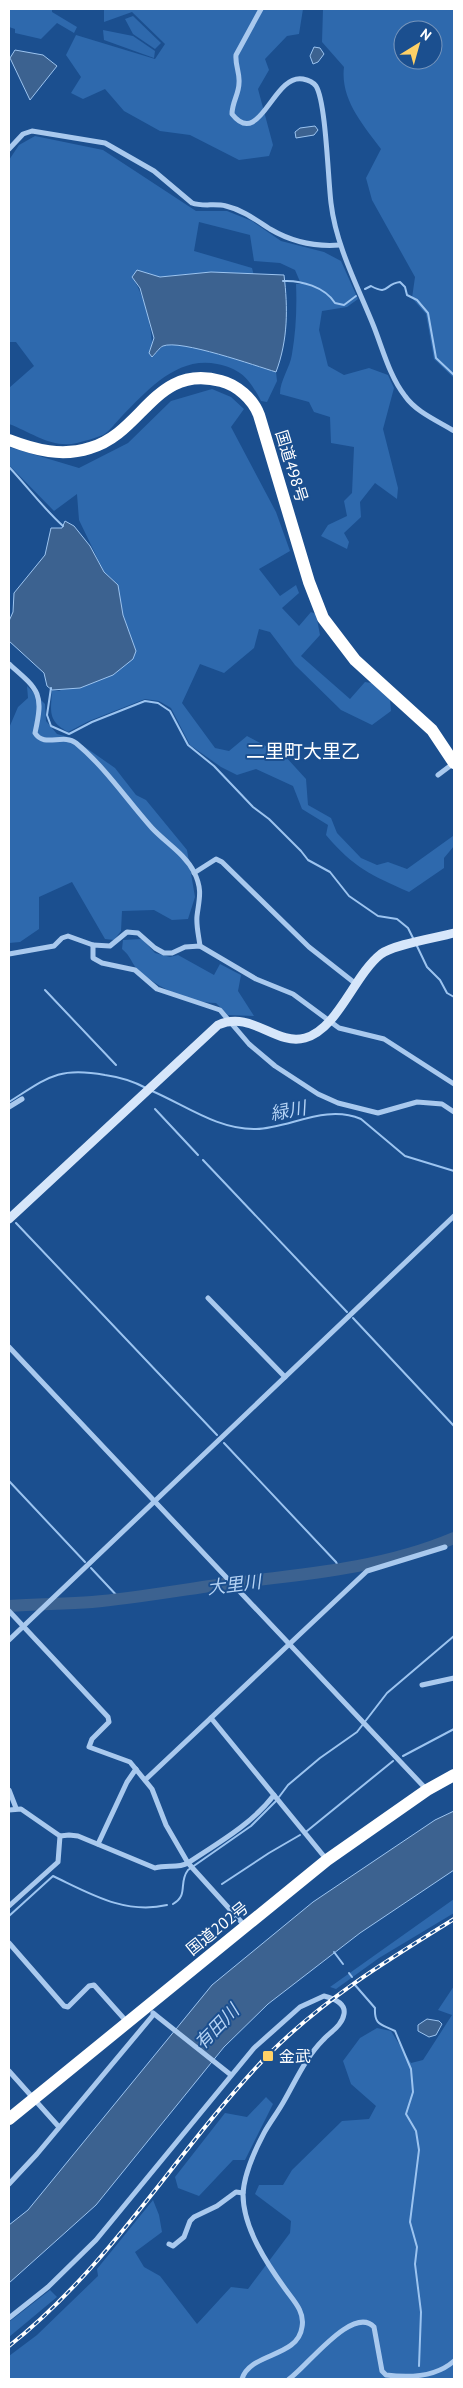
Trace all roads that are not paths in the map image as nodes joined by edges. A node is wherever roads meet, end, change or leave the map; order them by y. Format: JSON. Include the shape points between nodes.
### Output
{"nodes":[{"id":1,"x":261,"y":9,"type":"edge"},
{"id":2,"x":9,"y":149,"type":"edge"},
{"id":3,"x":340,"y":245,"type":"junction"},
{"id":4,"x":454,"y":431,"type":"edge"},
{"id":5,"x":9,"y":440,"type":"edge"},
{"id":6,"x":9,"y":664,"type":"edge"},
{"id":7,"x":454,"y":763,"type":"edge"},
{"id":8,"x":438,"y":776,"type":"dead end"},
{"id":9,"x":194,"y":873,"type":"junction"},
{"id":10,"x":454,"y":933,"type":"edge"},
{"id":11,"x":92,"y":945,"type":"junction"},
{"id":12,"x":200,"y":946,"type":"junction"},
{"id":13,"x":9,"y":954,"type":"edge"},
{"id":14,"x":356,"y":984,"type":"junction"},
{"id":15,"x":228,"y":1020,"type":"junction"},
{"id":16,"x":330,"y":1020,"type":"junction"},
{"id":17,"x":454,"y":1084,"type":"edge"},
{"id":18,"x":22,"y":1099,"type":"dead end"},
{"id":19,"x":9,"y":1107,"type":"edge"},
{"id":20,"x":454,"y":1112,"type":"edge"},
{"id":21,"x":454,"y":1216,"type":"edge"},
{"id":22,"x":9,"y":1219,"type":"edge"},
{"id":23,"x":208,"y":1298,"type":"dead end"},
{"id":24,"x":9,"y":1347,"type":"edge"},
{"id":25,"x":285,"y":1378,"type":"junction"},
{"id":26,"x":155,"y":1501,"type":"junction"},
{"id":27,"x":445,"y":1547,"type":"dead end"},
{"id":28,"x":9,"y":1611,"type":"edge"},
{"id":29,"x":23,"y":1626,"type":"junction"},
{"id":30,"x":9,"y":1640,"type":"edge"},
{"id":31,"x":290,"y":1644,"type":"junction"},
{"id":32,"x":454,"y":1678,"type":"edge"},
{"id":33,"x":422,"y":1685,"type":"dead end"},
{"id":34,"x":211,"y":1718,"type":"junction"},
{"id":35,"x":136,"y":1769,"type":"junction"},
{"id":36,"x":454,"y":1775,"type":"edge"},
{"id":37,"x":145,"y":1780,"type":"junction"},
{"id":38,"x":9,"y":1790,"type":"edge"},
{"id":39,"x":427,"y":1790,"type":"junction"},
{"id":40,"x":274,"y":1795,"type":"junction"},
{"id":41,"x":16,"y":1808,"type":"junction"},
{"id":42,"x":9,"y":1810,"type":"edge"},
{"id":43,"x":60,"y":1836,"type":"junction"},
{"id":44,"x":98,"y":1844,"type":"junction"},
{"id":45,"x":327,"y":1860,"type":"junction"},
{"id":46,"x":191,"y":1866,"type":"junction"},
{"id":47,"x":9,"y":1906,"type":"edge"},
{"id":48,"x":245,"y":1926,"type":"junction"},
{"id":49,"x":9,"y":1943,"type":"edge"},
{"id":50,"x":151,"y":2009,"type":"junction"},
{"id":51,"x":127,"y":2022,"type":"junction"},
{"id":52,"x":9,"y":2071,"type":"edge"},
{"id":53,"x":231,"y":2075,"type":"junction"},
{"id":54,"x":34,"y":2098,"type":"junction"},
{"id":55,"x":9,"y":2119,"type":"edge"},
{"id":56,"x":59,"y":2127,"type":"junction"},
{"id":57,"x":9,"y":2184,"type":"edge"},
{"id":58,"x":243,"y":2193,"type":"junction"},
{"id":59,"x":169,"y":2244,"type":"dead end"},
{"id":60,"x":9,"y":2318,"type":"edge"},
{"id":61,"x":454,"y":2361,"type":"edge"},
{"id":62,"x":382,"y":2371,"type":"junction"},
{"id":63,"x":242,"y":2379,"type":"edge"},
{"id":64,"x":289,"y":2379,"type":"edge"},
{"id":65,"x":381,"y":2379,"type":"edge"}],
"edges":[{"from":1,"to":3,"type":"street","via":[[236,54],[239,85],[232,103],[232,114],[243,123],[259,119],[278,91],[290,80],[308,80],[316,87],[322,113],[331,205]]},
{"from":2,"to":3,"type":"street","via":[[23,134],[32,131],[105,143],[148,166],[192,203],[200,206],[225,205],[250,215],[297,242]]},
{"from":3,"to":4,"type":"street","via":[[401,390],[413,405]]},
{"from":5,"to":7,"type":"highway","name":"国道498号","via":[[61,453],[90,448],[114,437],[166,388],[179,380],[212,378],[228,382],[244,393],[256,406],[309,582],[323,618],[355,660],[432,730]]},
{"from":6,"to":9,"type":"street","via":[[36,690],[41,706],[35,733],[38,739],[74,741],[154,830],[185,859]]},
{"from":7,"to":8,"type":"street"},
{"from":9,"to":12,"type":"street","via":[[201,898],[197,917]]},
{"from":9,"to":14,"type":"street","via":[[212,861],[222,862],[309,947]]},
{"from":10,"to":14,"type":"street","via":[[382,954]]},
{"from":11,"to":12,"type":"street","via":[[110,946],[127,932],[138,933],[164,952]]},
{"from":11,"to":13,"type":"street","via":[[68,936],[54,946]]},
{"from":11,"to":15,"type":"street","via":[[93,958],[102,963],[135,970],[157,989],[204,1007],[212,1006]]},
{"from":12,"to":16,"type":"street","via":[[256,979],[293,994]]},
{"from":14,"to":16,"type":"street"},
{"from":15,"to":16,"type":"street","via":[[250,1022],[298,1039],[315,1034]]},
{"from":15,"to":20,"type":"street","via":[[275,1066],[324,1097],[378,1113],[417,1102],[442,1104]]},
{"from":15,"to":22,"type":"street","via":[[209,1032]]},
{"from":16,"to":17,"type":"street","via":[[339,1028],[384,1039]]},
{"from":18,"to":19,"type":"street"},
{"from":21,"to":25,"type":"street"},
{"from":23,"to":25,"type":"street"},
{"from":24,"to":26,"type":"street"},
{"from":25,"to":26,"type":"street"},
{"from":26,"to":29,"type":"street"},
{"from":26,"to":31,"type":"street"},
{"from":27,"to":31,"type":"street","via":[[367,1571]]},
{"from":28,"to":29,"type":"street"},
{"from":29,"to":30,"type":"street"},
{"from":29,"to":35,"type":"street","via":[[108,1717],[109,1722],[92,1739],[89,1747],[123,1758]]},
{"from":31,"to":34,"type":"street"},
{"from":31,"to":39,"type":"street"},
{"from":32,"to":33,"type":"street"},
{"from":34,"to":37,"type":"street"},
{"from":34,"to":40,"type":"street"},
{"from":35,"to":37,"type":"street"},
{"from":35,"to":44,"type":"street"},
{"from":36,"to":39,"type":"highway","name":"国道202号"},
{"from":37,"to":46,"type":"street","via":[[166,1825]]},
{"from":38,"to":41,"type":"street"},
{"from":39,"to":45,"type":"highway","name":"国道202号"},
{"from":40,"to":45,"type":"street"},
{"from":40,"to":46,"type":"street","via":[[247,1823]]},
{"from":41,"to":42,"type":"street"},
{"from":41,"to":43,"type":"street","via":[[33,1815]]},
{"from":43,"to":44,"type":"street","via":[[69,1834]]},
{"from":43,"to":47,"type":"street","via":[[58,1862]]},
{"from":44,"to":46,"type":"street","via":[[149,1868]]},
{"from":45,"to":48,"type":"highway","name":"国道202号"},
{"from":46,"to":48,"type":"street"},
{"from":48,"to":50,"type":"highway","name":"国道202号"},
{"from":49,"to":51,"type":"street","via":[[64,2006],[68,2008],[89,1986],[94,1986]]},
{"from":50,"to":51,"type":"highway","name":"国道202号"},
{"from":50,"to":53,"type":"street"},
{"from":50,"to":56,"type":"street"},
{"from":51,"to":54,"type":"highway","name":"国道202号"},
{"from":52,"to":54,"type":"street"},
{"from":53,"to":58,"type":"street","via":[[300,2007],[324,1996],[344,2007],[336,2030],[311,2053],[264,2133]]},
{"from":53,"to":60,"type":"street","via":[[96,2240],[48,2287]]},
{"from":54,"to":55,"type":"highway","name":"国道202号"},
{"from":54,"to":56,"type":"street"},
{"from":56,"to":57,"type":"street"},
{"from":58,"to":59,"type":"street","via":[[236,2192],[194,2217],[184,2237],[173,2246]]},
{"from":58,"to":63,"type":"street","via":[[250,2224],[268,2265],[301,2311],[302,2328],[296,2339],[283,2350],[251,2365]]},
{"from":61,"to":62,"type":"street","via":[[422,2375],[394,2376]]},
{"from":62,"to":64,"type":"street","via":[[374,2327],[359,2320],[323,2346]]},
{"from":62,"to":65,"type":"street"}]}
